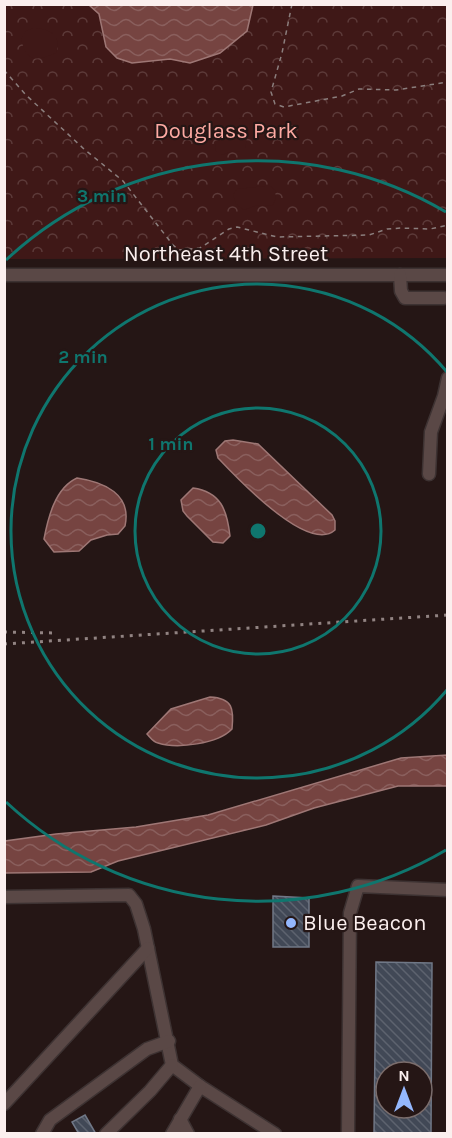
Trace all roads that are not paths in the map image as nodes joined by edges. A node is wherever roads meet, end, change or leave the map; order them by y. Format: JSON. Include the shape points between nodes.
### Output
{"nodes":[{"id":1,"x":4,"y":275,"type":"edge"},
{"id":2,"x":400,"y":275,"type":"junction"},
{"id":3,"x":447,"y":275,"type":"edge"},
{"id":4,"x":444,"y":298,"type":"dead end"},
{"id":5,"x":447,"y":378,"type":"edge"},
{"id":6,"x":429,"y":474,"type":"dead end"},
{"id":7,"x":447,"y":890,"type":"edge"},
{"id":8,"x":4,"y":897,"type":"edge"},
{"id":9,"x":148,"y":948,"type":"junction"},
{"id":10,"x":169,"y":1041,"type":"junction"},
{"id":11,"x":172,"y":1065,"type":"junction"},
{"id":12,"x":200,"y":1086,"type":"junction"},
{"id":13,"x":4,"y":1104,"type":"edge"},
{"id":14,"x":180,"y":1119,"type":"junction"},
{"id":15,"x":42,"y":1134,"type":"edge"},
{"id":16,"x":106,"y":1134,"type":"edge"},
{"id":17,"x":172,"y":1134,"type":"edge"},
{"id":18,"x":188,"y":1134,"type":"edge"},
{"id":19,"x":275,"y":1134,"type":"edge"},
{"id":20,"x":348,"y":1134,"type":"edge"}],
"edges":[{"from":1,"to":2,"type":"street","name":"Northeast 4th Street"},
{"from":2,"to":3,"type":"street","name":"Northeast 4th Street"},
{"from":2,"to":4,"type":"street","via":[[401,296]]},
{"from":5,"to":6,"type":"street","via":[[431,432]]},
{"from":7,"to":20,"type":"street","via":[[358,886],[350,913]]},
{"from":8,"to":9,"type":"street","via":[[129,895],[136,904]]},
{"from":9,"to":10,"type":"street"},
{"from":9,"to":13,"type":"street"},
{"from":10,"to":11,"type":"street"},
{"from":10,"to":15,"type":"street","via":[[147,1049],[50,1120]]},
{"from":11,"to":12,"type":"street"},
{"from":11,"to":16,"type":"street"},
{"from":12,"to":14,"type":"street"},
{"from":12,"to":19,"type":"street"},
{"from":14,"to":17,"type":"street"},
{"from":14,"to":18,"type":"street"}]}
